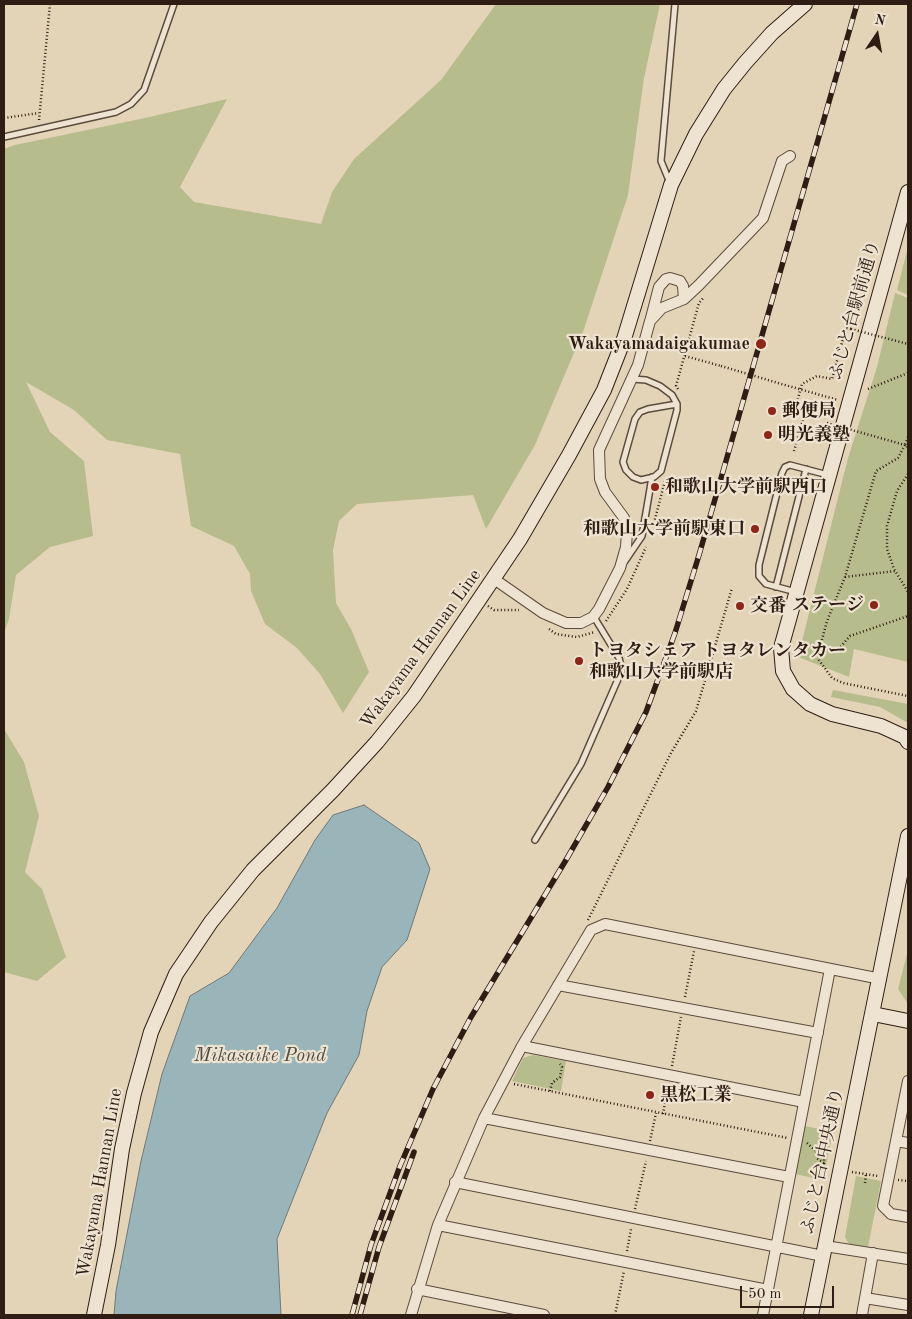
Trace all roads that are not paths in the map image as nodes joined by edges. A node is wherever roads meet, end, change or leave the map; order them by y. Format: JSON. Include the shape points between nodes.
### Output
{"nodes":[{"id":1,"x":174,"y":4,"type":"edge"},
{"id":2,"x":674,"y":4,"type":"edge"},
{"id":3,"x":805,"y":4,"type":"edge"},
{"id":4,"x":4,"y":137,"type":"edge"},
{"id":5,"x":790,"y":156,"type":"dead end"},
{"id":6,"x":671,"y":185,"type":"junction"},
{"id":7,"x":908,"y":192,"type":"edge"},
{"id":8,"x":684,"y":299,"type":"junction"},
{"id":9,"x":650,"y":321,"type":"junction"},
{"id":10,"x":632,"y":379,"type":"junction"},
{"id":11,"x":676,"y":404,"type":"junction"},
{"id":12,"x":806,"y":469,"type":"junction"},
{"id":13,"x":828,"y":475,"type":"junction"},
{"id":14,"x":652,"y":478,"type":"junction"},
{"id":15,"x":620,"y":568,"type":"junction"},
{"id":16,"x":494,"y":579,"type":"junction"},
{"id":17,"x":776,"y":587,"type":"junction"},
{"id":18,"x":797,"y":592,"type":"junction"},
{"id":19,"x":593,"y":616,"type":"junction"},
{"id":20,"x":908,"y":742,"type":"edge"},
{"id":21,"x":908,"y":836,"type":"edge"},
{"id":22,"x":535,"y":840,"type":"dead end"},
{"id":23,"x":830,"y":969,"type":"junction"},
{"id":24,"x":881,"y":979,"type":"junction"},
{"id":25,"x":558,"y":985,"type":"junction"},
{"id":26,"x":873,"y":1014,"type":"junction"},
{"id":27,"x":908,"y":1020,"type":"edge"},
{"id":28,"x":818,"y":1034,"type":"junction"},
{"id":29,"x":522,"y":1046,"type":"junction"},
{"id":30,"x":908,"y":1081,"type":"edge"},
{"id":31,"x":804,"y":1102,"type":"junction"},
{"id":32,"x":484,"y":1118,"type":"junction"},
{"id":33,"x":896,"y":1141,"type":"junction"},
{"id":34,"x":908,"y":1143,"type":"edge"},
{"id":35,"x":789,"y":1177,"type":"junction"},
{"id":36,"x":455,"y":1182,"type":"junction"},
{"id":37,"x":908,"y":1217,"type":"edge"},
{"id":38,"x":438,"y":1225,"type":"junction"},
{"id":39,"x":776,"y":1247,"type":"junction"},
{"id":40,"x":824,"y":1251,"type":"junction"},
{"id":41,"x":873,"y":1254,"type":"junction"},
{"id":42,"x":908,"y":1259,"type":"edge"},
{"id":43,"x":417,"y":1289,"type":"junction"},
{"id":44,"x":768,"y":1290,"type":"junction"},
{"id":45,"x":865,"y":1298,"type":"junction"},
{"id":46,"x":908,"y":1305,"type":"edge"},
{"id":47,"x":94,"y":1315,"type":"edge"},
{"id":48,"x":411,"y":1315,"type":"edge"},
{"id":49,"x":544,"y":1315,"type":"edge"},
{"id":50,"x":763,"y":1315,"type":"edge"},
{"id":51,"x":811,"y":1315,"type":"edge"},
{"id":52,"x":862,"y":1315,"type":"edge"}],
"edges":[{"from":1,"to":4,"type":"lane","via":[[144,90],[131,104],[116,112]]},
{"from":2,"to":6,"type":"lane","via":[[661,161]]},
{"from":3,"to":6,"type":"main road","name":"Wakayama Hannan Line","via":[[772,33],[724,89],[696,134]]},
{"from":5,"to":8,"type":"street","via":[[782,161],[763,218]]},
{"from":6,"to":16,"type":"main road","name":"Wakayama Hannan Line","via":[[624,339],[604,390]]},
{"from":7,"to":13,"type":"main road","name":"ふじと台駅前通り"},
{"from":8,"to":9,"type":"street","via":[[662,308]]},
{"from":8,"to":9,"type":"street","via":[[680,281],[666,279],[659,287]]},
{"from":9,"to":10,"type":"street"},
{"from":10,"to":11,"type":"lane","via":[[660,386],[672,395]]},
{"from":10,"to":15,"type":"street","via":[[599,450],[600,479],[605,492],[624,518],[626,547]]},
{"from":11,"to":14,"type":"lane","via":[[661,471]]},
{"from":11,"to":14,"type":"lane","via":[[648,408],[635,419],[623,462],[633,477],[641,480]]},
{"from":12,"to":13,"type":"lane"},
{"from":12,"to":17,"type":"lane"},
{"from":12,"to":17,"type":"lane","via":[[785,467],[777,491],[759,565],[759,576],[766,584]]},
{"from":13,"to":18,"type":"main road","name":"ふじと台駅前通り"},
{"from":14,"to":15,"type":"lane","via":[[642,536]]},
{"from":15,"to":19,"type":"street"},
{"from":16,"to":19,"type":"street","via":[[543,613],[566,623],[581,624]]},
{"from":16,"to":47,"type":"main road","name":"Wakayama Hannan Line","via":[[446,652],[377,742],[252,870],[176,974],[151,1032],[134,1093]]},
{"from":17,"to":18,"type":"lane"},
{"from":18,"to":20,"type":"main road","name":"ふじと台駅前通り","via":[[781,648],[783,670],[793,689],[810,704],[832,714],[881,726],[905,737]]},
{"from":19,"to":22,"type":"lane","via":[[619,658],[622,670],[581,764]]},
{"from":21,"to":24,"type":"main road"},
{"from":23,"to":24,"type":"street"},
{"from":23,"to":25,"type":"street","via":[[605,924],[591,930]]},
{"from":23,"to":28,"type":"street"},
{"from":24,"to":26,"type":"main road","name":"ふじと台 中央通り"},
{"from":25,"to":28,"type":"street"},
{"from":25,"to":29,"type":"street"},
{"from":26,"to":27,"type":"main road"},
{"from":26,"to":40,"type":"main road","name":"ふじと台 中央通り"},
{"from":28,"to":31,"type":"street"},
{"from":29,"to":31,"type":"street"},
{"from":29,"to":32,"type":"street"},
{"from":30,"to":33,"type":"street"},
{"from":31,"to":35,"type":"street"},
{"from":32,"to":35,"type":"street"},
{"from":32,"to":36,"type":"street"},
{"from":33,"to":34,"type":"street"},
{"from":33,"to":37,"type":"street","via":[[883,1206],[890,1214]]},
{"from":35,"to":39,"type":"street"},
{"from":36,"to":38,"type":"street"},
{"from":36,"to":39,"type":"street"},
{"from":38,"to":43,"type":"street"},
{"from":38,"to":44,"type":"street"},
{"from":39,"to":40,"type":"street"},
{"from":39,"to":44,"type":"street"},
{"from":40,"to":41,"type":"street"},
{"from":40,"to":51,"type":"main road","name":"ふじと台 中央通り"},
{"from":41,"to":42,"type":"street"},
{"from":41,"to":45,"type":"street"},
{"from":43,"to":48,"type":"street"},
{"from":43,"to":49,"type":"street"},
{"from":44,"to":50,"type":"street"},
{"from":45,"to":46,"type":"street"},
{"from":45,"to":52,"type":"street"}]}
